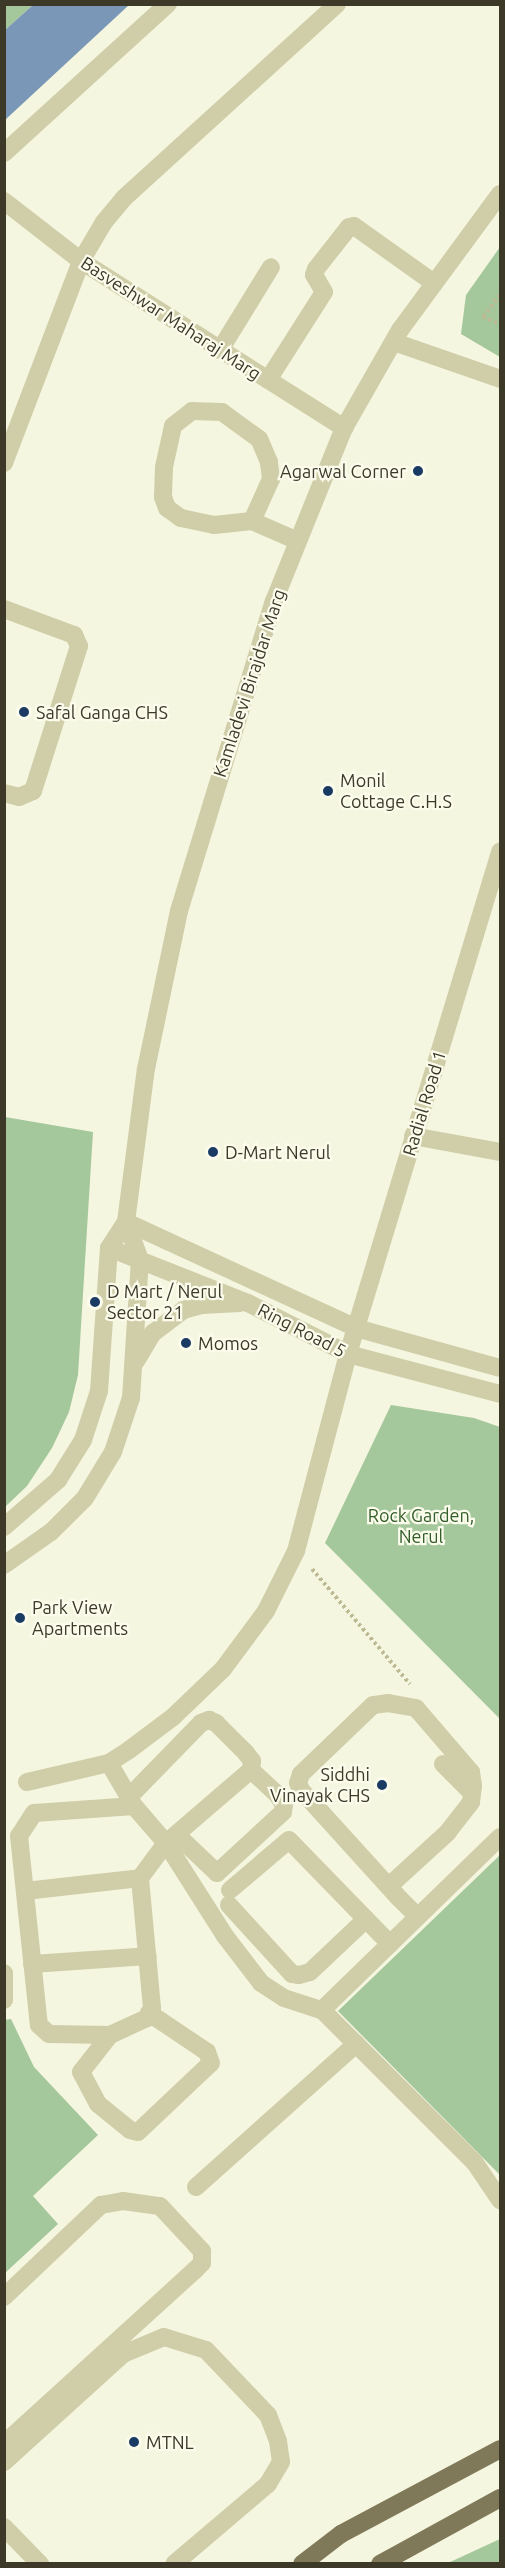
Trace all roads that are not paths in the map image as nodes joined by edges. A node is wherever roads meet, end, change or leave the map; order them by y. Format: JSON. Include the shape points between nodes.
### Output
{"nodes":[{"id":1,"x":168,"y":4,"type":"edge"},
{"id":2,"x":338,"y":4,"type":"edge"},
{"id":3,"x":4,"y":153,"type":"edge"},
{"id":4,"x":501,"y":194,"type":"edge"},
{"id":5,"x":4,"y":201,"type":"edge"},
{"id":6,"x":81,"y":261,"type":"junction"},
{"id":7,"x":271,"y":267,"type":"dead end"},
{"id":8,"x":434,"y":284,"type":"junction"},
{"id":9,"x":314,"y":293,"type":"dead end"},
{"id":10,"x":394,"y":342,"type":"junction"},
{"id":11,"x":220,"y":350,"type":"junction"},
{"id":12,"x":265,"y":378,"type":"junction"},
{"id":13,"x":501,"y":379,"type":"edge"},
{"id":14,"x":344,"y":428,"type":"junction"},
{"id":15,"x":4,"y":463,"type":"edge"},
{"id":16,"x":252,"y":521,"type":"junction"},
{"id":17,"x":298,"y":541,"type":"junction"},
{"id":18,"x":4,"y":609,"type":"edge"},
{"id":19,"x":4,"y":793,"type":"edge"},
{"id":20,"x":501,"y":852,"type":"edge"},
{"id":21,"x":413,"y":1136,"type":"junction"},
{"id":22,"x":501,"y":1152,"type":"edge"},
{"id":23,"x":126,"y":1222,"type":"junction"},
{"id":24,"x":109,"y":1248,"type":"junction"},
{"id":25,"x":140,"y":1260,"type":"junction"},
{"id":26,"x":248,"y":1303,"type":"junction"},
{"id":27,"x":356,"y":1328,"type":"junction"},
{"id":28,"x":348,"y":1354,"type":"junction"},
{"id":29,"x":133,"y":1367,"type":"junction"},
{"id":30,"x":501,"y":1368,"type":"edge"},
{"id":31,"x":501,"y":1394,"type":"edge"},
{"id":32,"x":4,"y":1527,"type":"edge"},
{"id":33,"x":4,"y":1565,"type":"edge"},
{"id":34,"x":109,"y":1763,"type":"junction"},
{"id":35,"x":443,"y":1764,"type":"dead end"},
{"id":36,"x":251,"y":1770,"type":"junction"},
{"id":37,"x":27,"y":1782,"type":"dead end"},
{"id":38,"x":472,"y":1793,"type":"junction"},
{"id":39,"x":132,"y":1802,"type":"junction"},
{"id":40,"x":501,"y":1837,"type":"edge"},
{"id":41,"x":171,"y":1839,"type":"junction"},
{"id":42,"x":140,"y":1878,"type":"junction"},
{"id":43,"x":389,"y":1886,"type":"junction"},
{"id":44,"x":25,"y":1892,"type":"junction"},
{"id":45,"x":418,"y":1917,"type":"junction"},
{"id":46,"x":366,"y":1919,"type":"junction"},
{"id":47,"x":390,"y":1944,"type":"junction"},
{"id":48,"x":148,"y":1956,"type":"junction"},
{"id":49,"x":32,"y":1964,"type":"junction"},
{"id":50,"x":4,"y":1973,"type":"edge"},
{"id":51,"x":4,"y":2000,"type":"edge"},
{"id":52,"x":322,"y":2010,"type":"junction"},
{"id":53,"x":149,"y":2013,"type":"junction"},
{"id":54,"x":110,"y":2035,"type":"junction"},
{"id":55,"x":356,"y":2044,"type":"junction"},
{"id":56,"x":195,"y":2187,"type":"dead end"},
{"id":57,"x":501,"y":2200,"type":"edge"},
{"id":58,"x":4,"y":2297,"type":"edge"},
{"id":59,"x":4,"y":2444,"type":"edge"},
{"id":60,"x":501,"y":2449,"type":"edge"},
{"id":61,"x":4,"y":2462,"type":"edge"},
{"id":62,"x":501,"y":2498,"type":"edge"},
{"id":63,"x":4,"y":2527,"type":"edge"},
{"id":64,"x":40,"y":2564,"type":"edge"},
{"id":65,"x":174,"y":2564,"type":"edge"},
{"id":66,"x":302,"y":2564,"type":"edge"},
{"id":67,"x":380,"y":2564,"type":"edge"}],
"edges":[{"from":1,"to":3,"type":"street"},
{"from":2,"to":6,"type":"street","via":[[124,198]]},
{"from":4,"to":8,"type":"street","name":"Kamladevi Birajdar Marg"},
{"from":5,"to":6,"type":"street","name":"Basveshwar Maharaj Marg"},
{"from":6,"to":11,"type":"street","name":"Basveshwar Maharaj Marg"},
{"from":6,"to":15,"type":"street"},
{"from":7,"to":11,"type":"street"},
{"from":8,"to":10,"type":"street","name":"Kamladevi Birajdar Marg"},
{"from":8,"to":12,"type":"street","via":[[354,226],[349,227],[316,269],[314,275],[324,292]]},
{"from":9,"to":12,"type":"street"},
{"from":10,"to":13,"type":"street"},
{"from":10,"to":14,"type":"street","name":"Kamladevi Birajdar Marg"},
{"from":11,"to":12,"type":"street","name":"Basveshwar Maharaj Marg"},
{"from":12,"to":14,"type":"street","name":"Basveshwar Maharaj Marg"},
{"from":14,"to":17,"type":"street","name":"Kamladevi Birajdar Marg"},
{"from":16,"to":16,"type":"street","via":[[214,525],[181,518],[167,508],[163,498],[164,467],[173,426],[179,419],[192,411],[222,412],[259,439],[271,479]]},
{"from":16,"to":17,"type":"street"},
{"from":17,"to":23,"type":"street","name":"Kamladevi Birajdar Marg","via":[[274,601],[179,911],[146,1069]]},
{"from":18,"to":19,"type":"street","via":[[74,635],[79,646],[33,791],[19,797]]},
{"from":20,"to":21,"type":"street","name":"Radial Road 1"},
{"from":21,"to":22,"type":"street"},
{"from":21,"to":27,"type":"street","name":"Radial Road 1"},
{"from":23,"to":24,"type":"street","name":"Kamladevi Birajdar Marg"},
{"from":23,"to":25,"type":"street","name":"Kamladevi Birajdar Marg"},
{"from":23,"to":27,"type":"street","name":"Ring Road 5"},
{"from":24,"to":25,"type":"street","name":"Ring Road 5"},
{"from":24,"to":32,"type":"street","name":"Kamladevi Birajdar Marg","via":[[99,1391],[82,1440],[58,1480]]},
{"from":25,"to":26,"type":"street","name":"Ring Road 5"},
{"from":25,"to":29,"type":"street","name":"Kamladevi Birajdar Marg"},
{"from":26,"to":28,"type":"street","name":"Ring Road 5"},
{"from":26,"to":29,"type":"street","via":[[183,1310],[153,1333]]},
{"from":27,"to":28,"type":"street","name":"Radial Road 1"},
{"from":27,"to":30,"type":"street","name":"Ring Road 5"},
{"from":28,"to":31,"type":"street","name":"Ring Road 5"},
{"from":28,"to":34,"type":"street","name":"Radial Road 1","via":[[296,1551],[266,1611],[224,1670],[173,1717]]},
{"from":29,"to":33,"type":"street","name":"Kamladevi Birajdar Marg","via":[[131,1398],[113,1452],[85,1498],[51,1532]]},
{"from":34,"to":37,"type":"street"},
{"from":34,"to":39,"type":"street"},
{"from":35,"to":38,"type":"street"},
{"from":36,"to":39,"type":"street","via":[[252,1761],[246,1753],[208,1720],[201,1723]]},
{"from":36,"to":41,"type":"street"},
{"from":36,"to":41,"type":"street","via":[[277,1794],[284,1805],[283,1812],[223,1870],[217,1873]]},
{"from":38,"to":43,"type":"street","via":[[471,1802],[447,1833]]},
{"from":38,"to":43,"type":"street","via":[[471,1772],[416,1708],[388,1702],[373,1705],[301,1774],[301,1790]]},
{"from":39,"to":41,"type":"street"},
{"from":39,"to":44,"type":"street","via":[[34,1813],[19,1836]]},
{"from":40,"to":45,"type":"street"},
{"from":41,"to":42,"type":"street"},
{"from":41,"to":52,"type":"street","via":[[225,1936],[261,1983],[284,1998]]},
{"from":42,"to":44,"type":"street"},
{"from":42,"to":48,"type":"street"},
{"from":43,"to":45,"type":"street"},
{"from":44,"to":49,"type":"street"},
{"from":45,"to":47,"type":"street"},
{"from":46,"to":46,"type":"street","via":[[289,1840],[229,1897],[292,1974],[310,1972]]},
{"from":46,"to":47,"type":"street"},
{"from":47,"to":52,"type":"street"},
{"from":48,"to":49,"type":"street"},
{"from":48,"to":53,"type":"street"},
{"from":49,"to":54,"type":"street","via":[[41,2031]]},
{"from":50,"to":51,"type":"street"},
{"from":52,"to":55,"type":"street"},
{"from":53,"to":54,"type":"street","via":[[133,2026]]},
{"from":53,"to":54,"type":"street","via":[[207,2052],[211,2063],[138,2132],[98,2104],[81,2072]]},
{"from":55,"to":56,"type":"street"},
{"from":55,"to":57,"type":"street","via":[[475,2163]]},
{"from":58,"to":59,"type":"street","via":[[101,2205],[123,2201],[160,2206],[202,2252],[202,2263],[195,2270]]},
{"from":60,"to":66,"type":"main road","via":[[341,2534]]},
{"from":61,"to":65,"type":"street","via":[[123,2354],[164,2337],[206,2350],[268,2415],[281,2462],[268,2484]]},
{"from":62,"to":67,"type":"main road"},
{"from":63,"to":64,"type":"street"}]}
